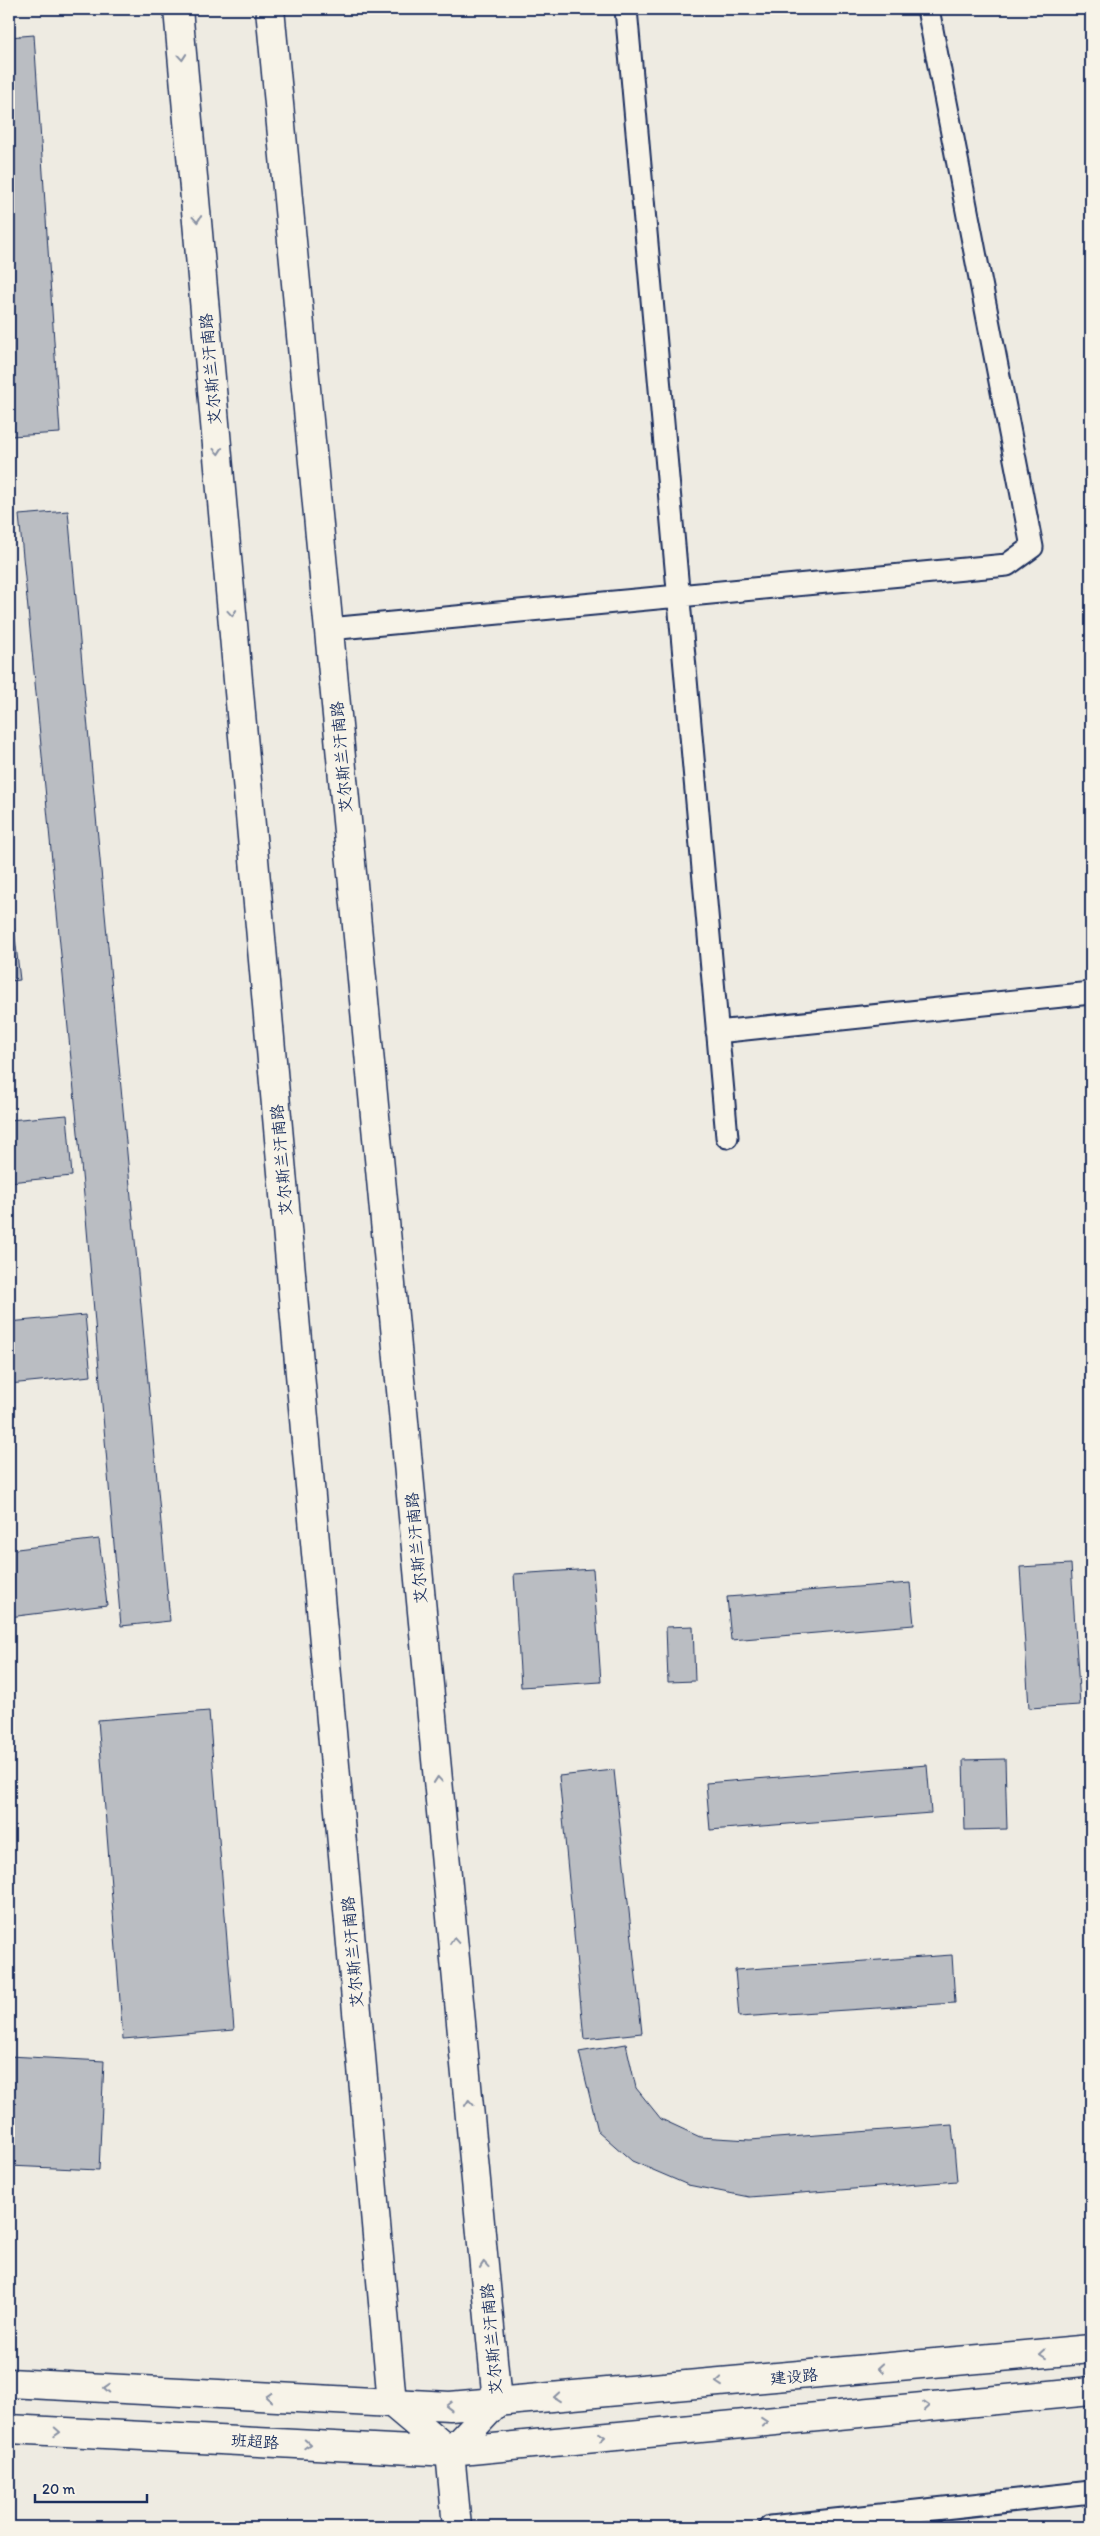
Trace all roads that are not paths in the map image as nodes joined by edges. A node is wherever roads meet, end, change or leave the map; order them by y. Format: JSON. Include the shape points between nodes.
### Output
{"nodes":[{"id":1,"x":178,"y":9,"type":"edge"},
{"id":2,"x":270,"y":9,"type":"edge"},
{"id":3,"x":626,"y":9,"type":"edge"},
{"id":4,"x":928,"y":9,"type":"edge"},
{"id":5,"x":678,"y":596,"type":"junction"},
{"id":6,"x":329,"y":630,"type":"junction"},
{"id":7,"x":1091,"y":993,"type":"edge"},
{"id":8,"x":717,"y":1032,"type":"junction"},
{"id":9,"x":727,"y":1137,"type":"dead end"},
{"id":10,"x":1091,"y":2350,"type":"edge"},
{"id":11,"x":9,"y":2383,"type":"edge"},
{"id":12,"x":1091,"y":2390,"type":"edge"},
{"id":13,"x":498,"y":2402,"type":"junction"},
{"id":14,"x":392,"y":2403,"type":"junction"},
{"id":15,"x":9,"y":2429,"type":"edge"},
{"id":16,"x":450,"y":2452,"type":"junction"},
{"id":17,"x":1091,"y":2492,"type":"edge"},
{"id":18,"x":457,"y":2527,"type":"edge"},
{"id":19,"x":770,"y":2527,"type":"edge"}],
"edges":[{"from":1,"to":14,"type":"main road","name":"艾尔斯兰汗南路","one_way":true},
{"from":2,"to":6,"type":"main road","name":"艾尔斯兰汗南路"},
{"from":3,"to":5,"type":"lane"},
{"from":4,"to":5,"type":"lane","via":[[1032,547],[1007,565]]},
{"from":5,"to":6,"type":"lane"},
{"from":5,"to":8,"type":"lane"},
{"from":13,"to":6,"type":"main road","name":"艾尔斯兰汗南路","one_way":true},
{"from":7,"to":8,"type":"lane"},
{"from":8,"to":9,"type":"lane"},
{"from":10,"to":13,"type":"main road","name":"建设路","one_way":true},
{"from":14,"to":11,"type":"main road","one_way":true},
{"from":16,"to":12,"type":"main road","name":"班超路","one_way":true},
{"from":13,"to":14,"type":"main road","one_way":true,"via":[[450,2406]]},
{"from":13,"to":16,"type":"main road","name":"艾尔斯兰汗南路"},
{"from":14,"to":16,"type":"main road"},
{"from":15,"to":16,"type":"main road","name":"班超路","one_way":true},
{"from":16,"to":18,"type":"main road"},
{"from":17,"to":19,"type":"lane"}]}
